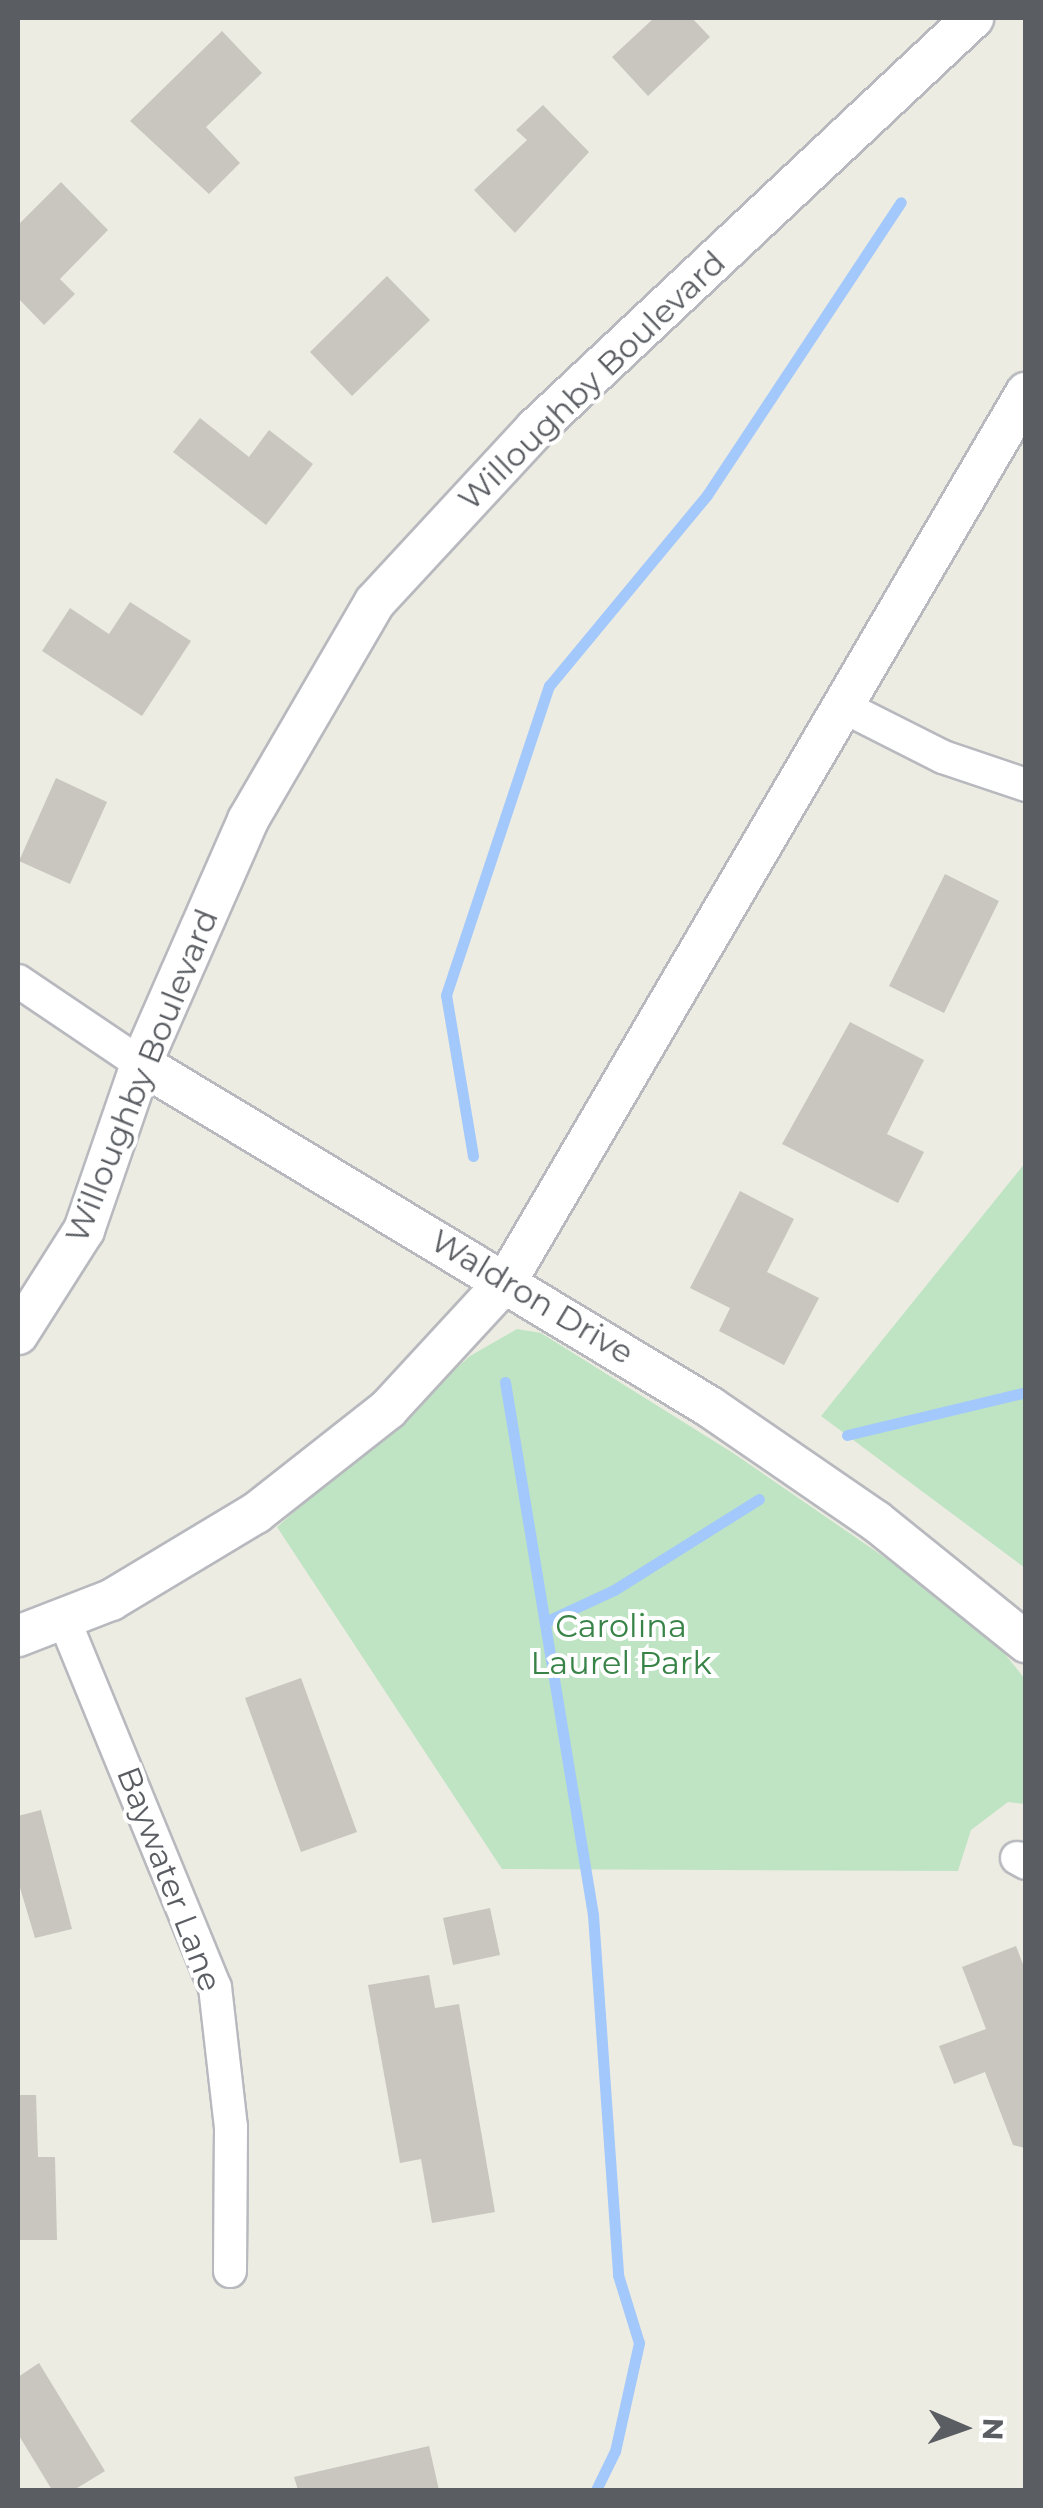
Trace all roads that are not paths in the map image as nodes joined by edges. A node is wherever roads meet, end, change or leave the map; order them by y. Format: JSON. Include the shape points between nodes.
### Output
{"nodes":[{"id":1,"x":973,"y":18,"type":"edge"},
{"id":2,"x":1026,"y":393,"type":"edge"},
{"id":3,"x":846,"y":708,"type":"junction"},
{"id":4,"x":1026,"y":785,"type":"edge"},
{"id":5,"x":18,"y":981,"type":"edge"},
{"id":6,"x":141,"y":1064,"type":"junction"},
{"id":7,"x":507,"y":1280,"type":"junction"},
{"id":8,"x":18,"y":1334,"type":"edge"},
{"id":9,"x":63,"y":1617,"type":"junction"},
{"id":10,"x":18,"y":1636,"type":"edge"},
{"id":11,"x":1026,"y":1642,"type":"edge"},
{"id":12,"x":230,"y":2271,"type":"dead end"}],
"edges":[{"from":1,"to":6,"type":"street","name":"Willoughby Boulevard","via":[[534,428],[375,602],[248,820]]},
{"from":2,"to":3,"type":"street"},
{"from":3,"to":4,"type":"street","via":[[943,757]]},
{"from":3,"to":7,"type":"street"},
{"from":5,"to":6,"type":"street","name":"Waldron Drive"},
{"from":6,"to":7,"type":"street","name":"Waldron Drive"},
{"from":6,"to":8,"type":"street","name":"Willoughby Boulevard","via":[[84,1230]]},
{"from":7,"to":9,"type":"street","via":[[388,1409],[256,1513],[111,1600]]},
{"from":7,"to":11,"type":"street","name":"Waldron Drive","via":[[846,1500]]},
{"from":9,"to":10,"type":"street"},
{"from":9,"to":12,"type":"street","name":"Baywater Lane","via":[[215,1987],[231,2127]]}]}
